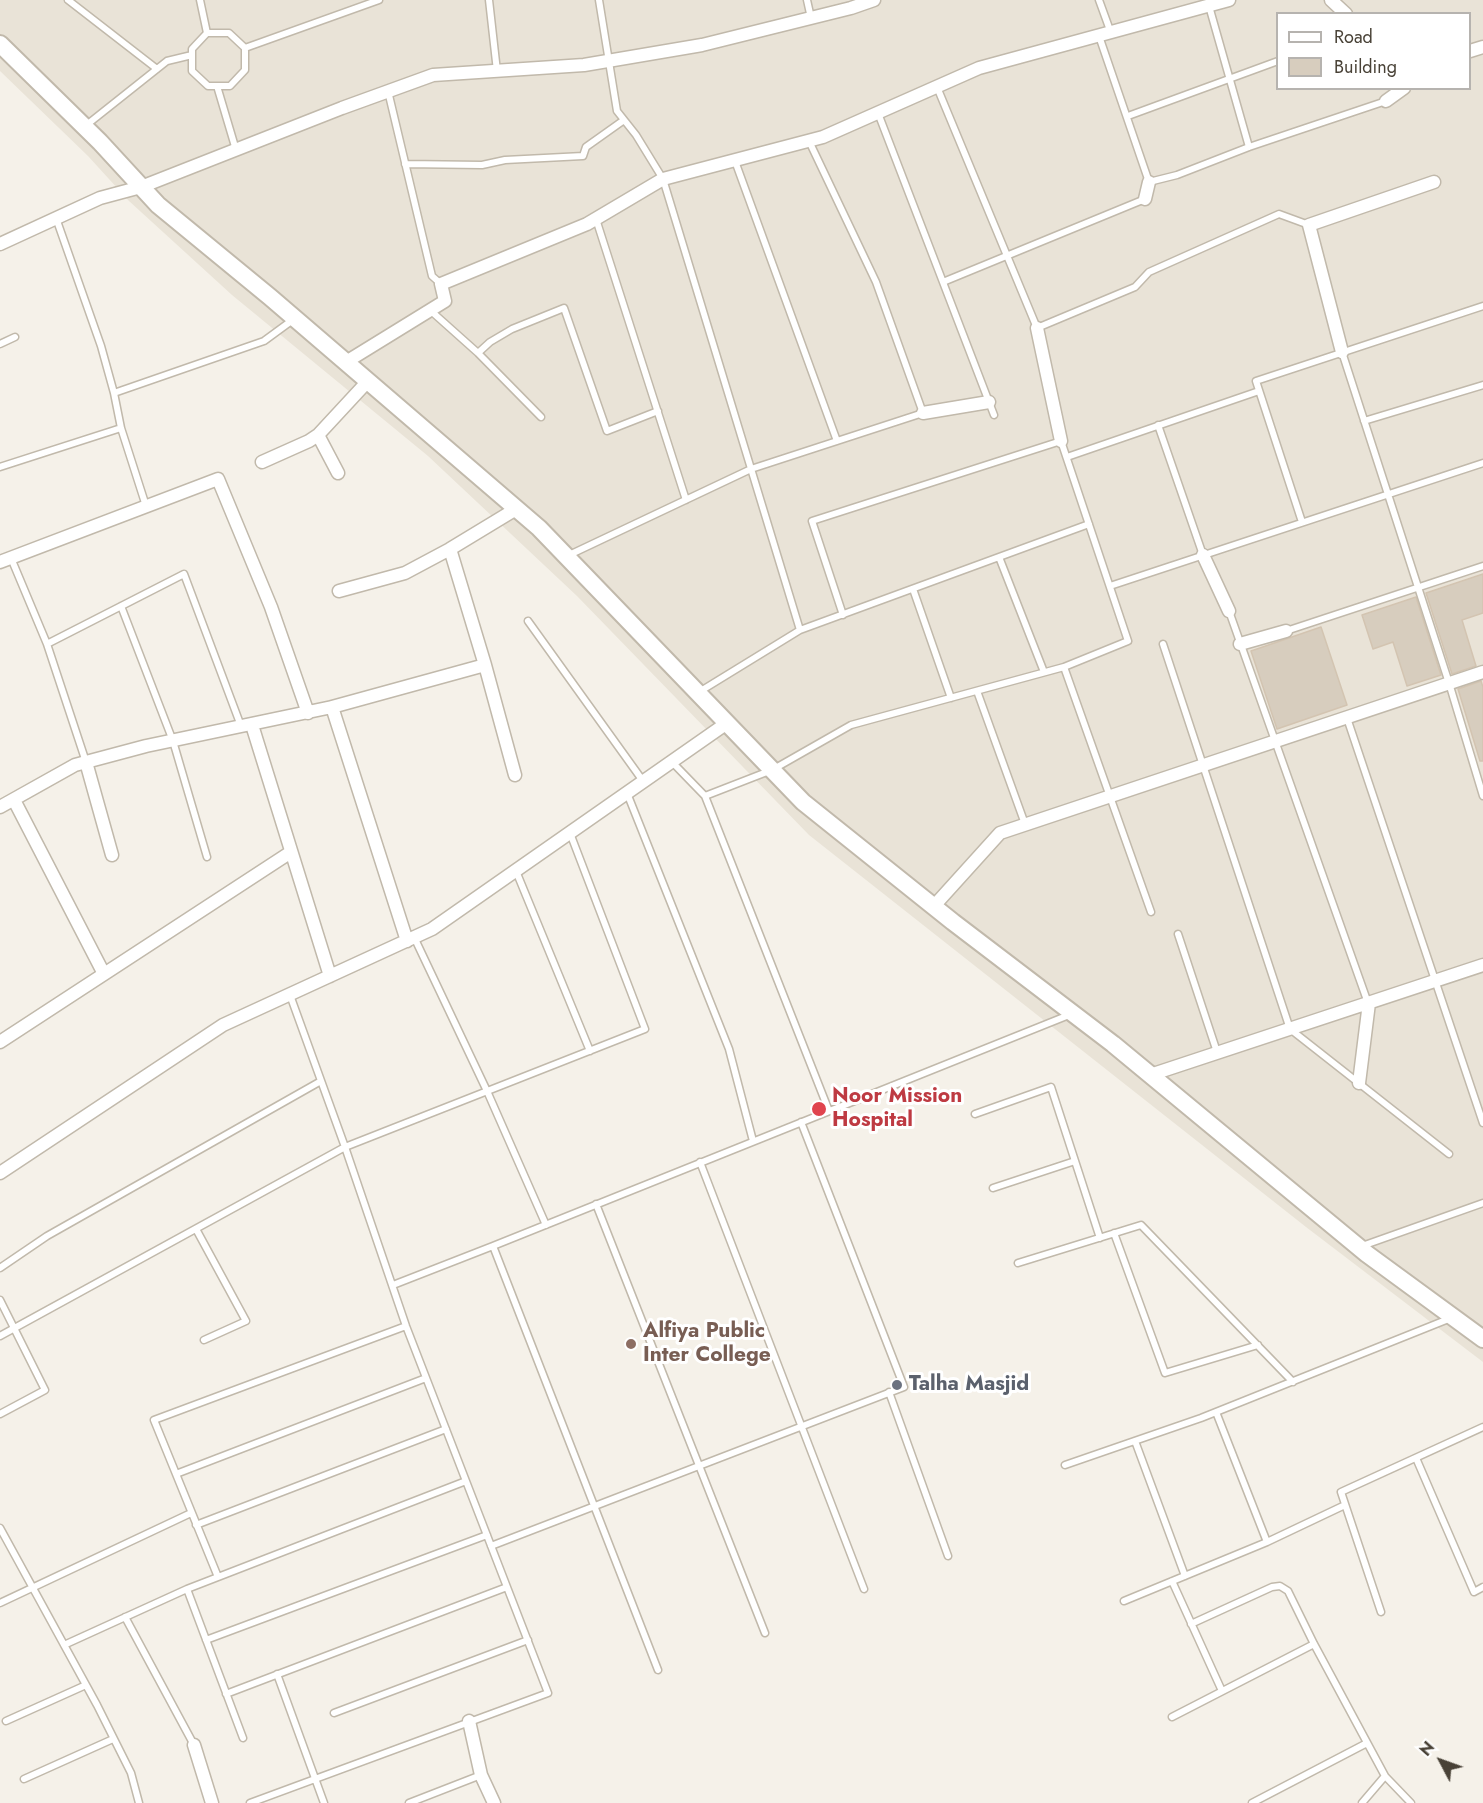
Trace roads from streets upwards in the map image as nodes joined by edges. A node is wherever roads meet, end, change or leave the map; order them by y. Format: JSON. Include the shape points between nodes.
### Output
{"nodes":[{"id":1,"x":874,"y":0,"type":"edge"},
{"id":2,"x":1229,"y":0,"type":"edge"},
{"id":3,"x":1331,"y":0,"type":"edge"},
{"id":4,"x":1344,"y":12,"type":"edge"},
{"id":5,"x":2,"y":51,"type":"edge"},
{"id":6,"x":1401,"y":90,"type":"edge"},
{"id":7,"x":1386,"y":101,"type":"road end"},
{"id":8,"x":1149,"y":182,"type":"road end"},
{"id":9,"x":1434,"y":182,"type":"dead end"},
{"id":10,"x":141,"y":187,"type":"junction"},
{"id":11,"x":1145,"y":199,"type":"road end"},
{"id":12,"x":0,"y":244,"type":"edge"},
{"id":13,"x":1037,"y":328,"type":"road end"},
{"id":14,"x":1342,"y":352,"type":"road end"},
{"id":15,"x":346,"y":362,"type":"junction"},
{"id":16,"x":368,"y":381,"type":"junction"},
{"id":17,"x":989,"y":402,"type":"road end"},
{"id":18,"x":923,"y":413,"type":"road end"},
{"id":19,"x":318,"y":435,"type":"junction"},
{"id":20,"x":1061,"y":441,"type":"road end"},
{"id":21,"x":262,"y":462,"type":"dead end"},
{"id":22,"x":338,"y":473,"type":"dead end"},
{"id":23,"x":516,"y":509,"type":"junction"},
{"id":24,"x":450,"y":549,"type":"junction"},
{"id":25,"x":1203,"y":555,"type":"road end"},
{"id":26,"x":5,"y":560,"type":"edge"},
{"id":27,"x":339,"y":591,"type":"dead end"},
{"id":28,"x":1228,"y":611,"type":"road end"},
{"id":29,"x":1286,"y":631,"type":"road end"},
{"id":30,"x":1240,"y":644,"type":"road end"},
{"id":31,"x":485,"y":664,"type":"junction"},
{"id":32,"x":1483,"y":672,"type":"edge"},
{"id":33,"x":332,"y":707,"type":"junction"},
{"id":34,"x":308,"y":713,"type":"junction"},
{"id":35,"x":727,"y":723,"type":"junction"},
{"id":36,"x":247,"y":726,"type":"junction"},
{"id":37,"x":86,"y":762,"type":"junction"},
{"id":38,"x":514,"y":775,"type":"dead end"},
{"id":39,"x":14,"y":800,"type":"junction"},
{"id":40,"x":0,"y":807,"type":"edge"},
{"id":41,"x":291,"y":852,"type":"junction"},
{"id":42,"x":112,"y":855,"type":"dead end"},
{"id":43,"x":934,"y":906,"type":"junction"},
{"id":44,"x":410,"y":939,"type":"junction"},
{"id":45,"x":1483,"y":965,"type":"edge"},
{"id":46,"x":104,"y":974,"type":"junction"},
{"id":47,"x":330,"y":976,"type":"junction"},
{"id":48,"x":1369,"y":1003,"type":"junction"},
{"id":49,"x":0,"y":1042,"type":"edge"},
{"id":50,"x":1150,"y":1075,"type":"junction"},
{"id":51,"x":1359,"y":1083,"type":"road end"},
{"id":52,"x":0,"y":1173,"type":"edge"},
{"id":53,"x":1483,"y":1339,"type":"edge"},
{"id":54,"x":469,"y":1721,"type":"road end"},
{"id":55,"x":194,"y":1745,"type":"road end"},
{"id":56,"x":212,"y":1803,"type":"edge"},
{"id":57,"x":494,"y":1803,"type":"edge"}],
"edges":[{"from":1,"to":10,"type":"street","via":[[702,45],[610,61],[433,75]]},
{"from":2,"to":15,"type":"street","via":[[979,68],[823,137],[663,179],[596,219],[441,284],[445,301]]},
{"from":3,"to":4,"type":"street"},
{"from":5,"to":10,"type":"street","via":[[84,127]]},
{"from":6,"to":7,"type":"street"},
{"from":8,"to":11,"type":"street"},
{"from":9,"to":14,"type":"street","via":[[1309,225]]},
{"from":10,"to":12,"type":"street","via":[[100,198]]},
{"from":10,"to":15,"type":"street"},
{"from":13,"to":20,"type":"street"},
{"from":15,"to":16,"type":"street"},
{"from":16,"to":19,"type":"street"},
{"from":16,"to":23,"type":"street"},
{"from":17,"to":18,"type":"street"},
{"from":19,"to":21,"type":"street"},
{"from":19,"to":22,"type":"street"},
{"from":23,"to":24,"type":"street"},
{"from":23,"to":35,"type":"street"},
{"from":24,"to":27,"type":"street","via":[[405,573]]},
{"from":24,"to":31,"type":"street"},
{"from":25,"to":28,"type":"street"},
{"from":26,"to":34,"type":"street","via":[[218,479],[271,607]]},
{"from":29,"to":30,"type":"street"},
{"from":31,"to":33,"type":"street"},
{"from":31,"to":38,"type":"street"},
{"from":32,"to":43,"type":"street","via":[[1000,832]]},
{"from":33,"to":34,"type":"street"},
{"from":33,"to":44,"type":"street"},
{"from":34,"to":36,"type":"street"},
{"from":35,"to":43,"type":"street","via":[[803,802]]},
{"from":35,"to":44,"type":"street","via":[[432,929]]},
{"from":36,"to":37,"type":"street"},
{"from":36,"to":41,"type":"street"},
{"from":37,"to":39,"type":"street"},
{"from":37,"to":42,"type":"street"},
{"from":39,"to":40,"type":"street"},
{"from":39,"to":46,"type":"street"},
{"from":41,"to":46,"type":"street"},
{"from":41,"to":47,"type":"street"},
{"from":43,"to":50,"type":"street"},
{"from":44,"to":47,"type":"street"},
{"from":45,"to":48,"type":"street"},
{"from":46,"to":49,"type":"street"},
{"from":47,"to":52,"type":"street","via":[[223,1025]]},
{"from":48,"to":50,"type":"street"},
{"from":48,"to":51,"type":"street"},
{"from":50,"to":53,"type":"street","via":[[1359,1247]]},
{"from":54,"to":57,"type":"street","via":[[481,1775]]},
{"from":55,"to":56,"type":"street"}]}
